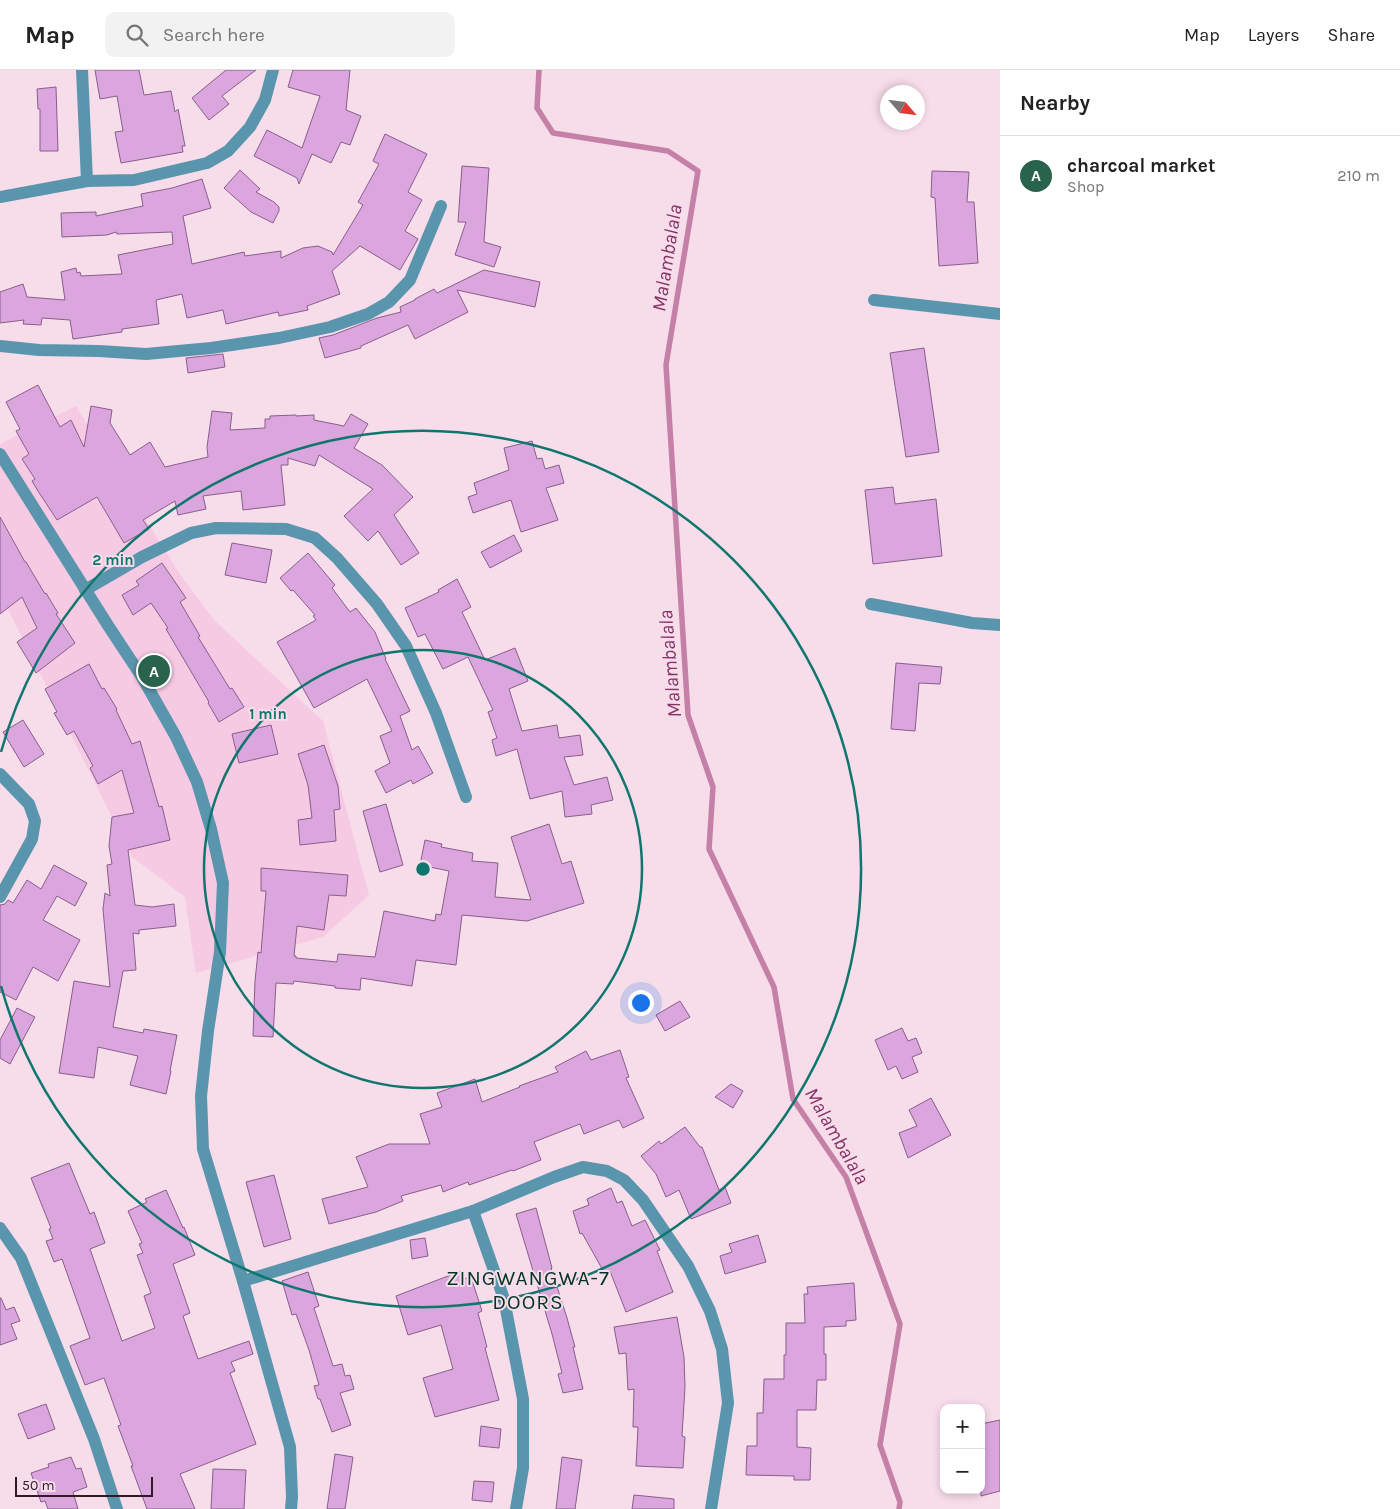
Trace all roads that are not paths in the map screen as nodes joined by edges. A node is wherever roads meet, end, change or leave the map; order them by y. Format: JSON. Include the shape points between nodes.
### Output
{"nodes":[{"id":1,"x":82,"y":70,"type":"edge"},
{"id":2,"x":273,"y":70,"type":"edge"},
{"id":3,"x":87,"y":181,"type":"junction"},
{"id":4,"x":0,"y":197,"type":"edge"},
{"id":5,"x":441,"y":206,"type":"dead end"},
{"id":6,"x":874,"y":300,"type":"dead end"},
{"id":7,"x":1000,"y":314,"type":"edge"},
{"id":8,"x":0,"y":346,"type":"edge"},
{"id":9,"x":0,"y":454,"type":"edge"},
{"id":10,"x":85,"y":590,"type":"junction"},
{"id":11,"x":871,"y":604,"type":"dead end"},
{"id":12,"x":1000,"y":625,"type":"edge"},
{"id":13,"x":0,"y":774,"type":"edge"},
{"id":14,"x":466,"y":797,"type":"dead end"},
{"id":15,"x":0,"y":897,"type":"edge"},
{"id":16,"x":473,"y":1211,"type":"junction"},
{"id":17,"x":0,"y":1228,"type":"edge"},
{"id":18,"x":243,"y":1280,"type":"junction"},
{"id":19,"x":118,"y":1509,"type":"edge"},
{"id":20,"x":291,"y":1509,"type":"edge"},
{"id":21,"x":516,"y":1509,"type":"edge"},
{"id":22,"x":711,"y":1509,"type":"edge"}],
"edges":[{"from":1,"to":3,"type":"street"},
{"from":2,"to":3,"type":"street","via":[[265,100],[250,127],[228,151],[207,163],[134,180]]},
{"from":3,"to":4,"type":"street"},
{"from":5,"to":8,"type":"street","via":[[410,280],[389,302],[368,314],[330,327],[278,338],[146,354]]},
{"from":6,"to":7,"type":"street"},
{"from":9,"to":10,"type":"street"},
{"from":10,"to":14,"type":"street","via":[[191,533],[216,528],[286,529],[315,538],[377,604],[406,646],[436,713]]},
{"from":10,"to":18,"type":"street","via":[[176,736],[197,782],[211,829],[223,883],[220,952],[201,1096],[203,1149]]},
{"from":11,"to":12,"type":"street","via":[[972,623]]},
{"from":13,"to":15,"type":"street","via":[[29,804],[36,820],[32,839]]},
{"from":16,"to":18,"type":"street"},
{"from":16,"to":21,"type":"street","via":[[504,1299],[523,1399],[523,1468]]},
{"from":16,"to":22,"type":"street","via":[[582,1167],[607,1171],[624,1180],[643,1200],[688,1266],[710,1311],[722,1348],[728,1404]]},
{"from":17,"to":19,"type":"street","via":[[21,1258],[94,1439]]},
{"from":18,"to":20,"type":"street","via":[[290,1447]]}]}
